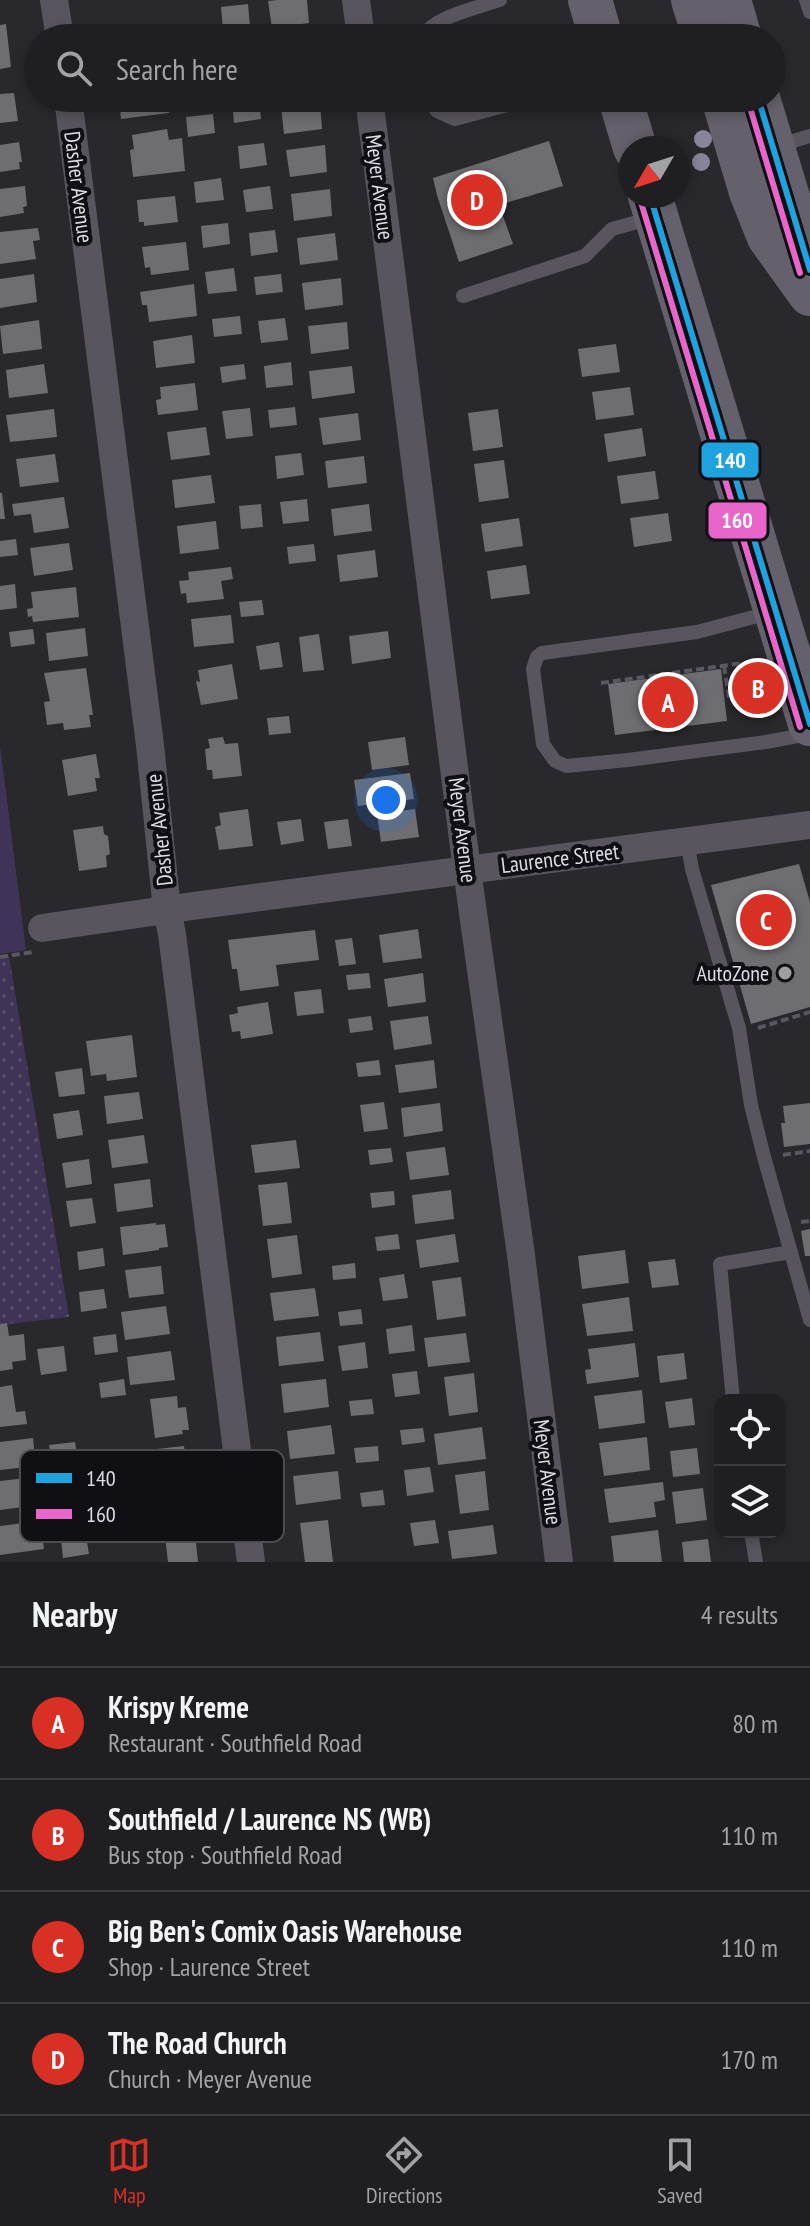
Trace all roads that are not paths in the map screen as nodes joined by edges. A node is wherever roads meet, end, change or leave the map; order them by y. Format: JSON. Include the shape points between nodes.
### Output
{"nodes":[{"id":1,"x":54,"y":0,"type":"edge"},
{"id":2,"x":356,"y":0,"type":"edge"},
{"id":3,"x":500,"y":0,"type":"edge"},
{"id":4,"x":590,"y":0,"type":"edge"},
{"id":5,"x":693,"y":0,"type":"edge"},
{"id":6,"x":729,"y":0,"type":"edge"},
{"id":7,"x":806,"y":0,"type":"edge"},
{"id":8,"x":810,"y":12,"type":"edge"},
{"id":9,"x":58,"y":24,"type":"edge"},
{"id":10,"x":359,"y":24,"type":"edge"},
{"id":11,"x":435,"y":24,"type":"edge"},
{"id":12,"x":597,"y":24,"type":"edge"},
{"id":13,"x":701,"y":24,"type":"edge"},
{"id":14,"x":736,"y":24,"type":"edge"},
{"id":15,"x":70,"y":112,"type":"edge"},
{"id":16,"x":371,"y":112,"type":"edge"},
{"id":17,"x":439,"y":112,"type":"edge"},
{"id":18,"x":481,"y":112,"type":"edge"},
{"id":19,"x":624,"y":112,"type":"edge"},
{"id":20,"x":727,"y":112,"type":"edge"},
{"id":21,"x":769,"y":112,"type":"edge"},
{"id":22,"x":631,"y":136,"type":"edge"},
{"id":23,"x":792,"y":141,"type":"edge"},
{"id":24,"x":649,"y":208,"type":"edge"},
{"id":25,"x":654,"y":208,"type":"edge"},
{"id":26,"x":810,"y":270,"type":"edge"},
{"id":27,"x":810,"y":294,"type":"edge"},
{"id":28,"x":463,"y":296,"type":"dead end"},
{"id":29,"x":791,"y":644,"type":"edge"},
{"id":30,"x":810,"y":724,"type":"edge"},
{"id":31,"x":810,"y":734,"type":"edge"},
{"id":32,"x":810,"y":825,"type":"edge"},
{"id":33,"x":687,"y":841,"type":"junction"},
{"id":34,"x":467,"y":870,"type":"junction"},
{"id":35,"x":167,"y":910,"type":"junction"},
{"id":36,"x":37,"y":940,"type":"road end"},
{"id":37,"x":791,"y":1252,"type":"junction"},
{"id":38,"x":810,"y":1320,"type":"edge"},
{"id":39,"x":732,"y":1394,"type":"edge"},
{"id":40,"x":237,"y":1450,"type":"edge"},
{"id":41,"x":752,"y":1538,"type":"edge"},
{"id":42,"x":248,"y":1542,"type":"edge"},
{"id":43,"x":251,"y":1562,"type":"edge"},
{"id":44,"x":559,"y":1562,"type":"edge"},
{"id":45,"x":756,"y":1562,"type":"edge"}],
"edges":[{"from":1,"to":9,"type":"street"},
{"from":2,"to":10,"type":"street"},
{"from":3,"to":11,"type":"lane"},
{"from":4,"to":12,"type":"highway"},
{"from":5,"to":13,"type":"highway"},
{"from":6,"to":14,"type":"highway"},
{"from":7,"to":8,"type":"lane"},
{"from":15,"to":35,"type":"street","name":"Dasher Avenue"},
{"from":16,"to":34,"type":"street","name":"Meyer Avenue"},
{"from":17,"to":18,"type":"lane","via":[[455,119]]},
{"from":19,"to":22,"type":"highway"},
{"from":20,"to":27,"type":"highway","via":[[769,237]]},
{"from":21,"to":23,"type":"highway"},
{"from":23,"to":26,"type":"highway"},
{"from":24,"to":28,"type":"lane","via":[[612,229],[585,256]]},
{"from":25,"to":29,"type":"highway"},
{"from":29,"to":30,"type":"highway"},
{"from":29,"to":31,"type":"lane","via":[[697,632],[542,653],[533,669],[543,744],[566,766]]},
{"from":32,"to":33,"type":"street","name":"Laurence Street"},
{"from":33,"to":34,"type":"street","name":"Laurence Street"},
{"from":33,"to":37,"type":"lane","via":[[739,1028],[751,1105]]},
{"from":34,"to":35,"type":"street","name":"Laurence Street"},
{"from":34,"to":44,"type":"street","name":"Meyer Avenue"},
{"from":35,"to":36,"type":"street","name":"Laurence Street"},
{"from":35,"to":40,"type":"street","name":"Dasher Avenue"},
{"from":37,"to":38,"type":"lane"},
{"from":37,"to":39,"type":"lane","via":[[720,1264]]},
{"from":41,"to":45,"type":"lane"},
{"from":42,"to":43,"type":"street","name":"Dasher Avenue"}]}
